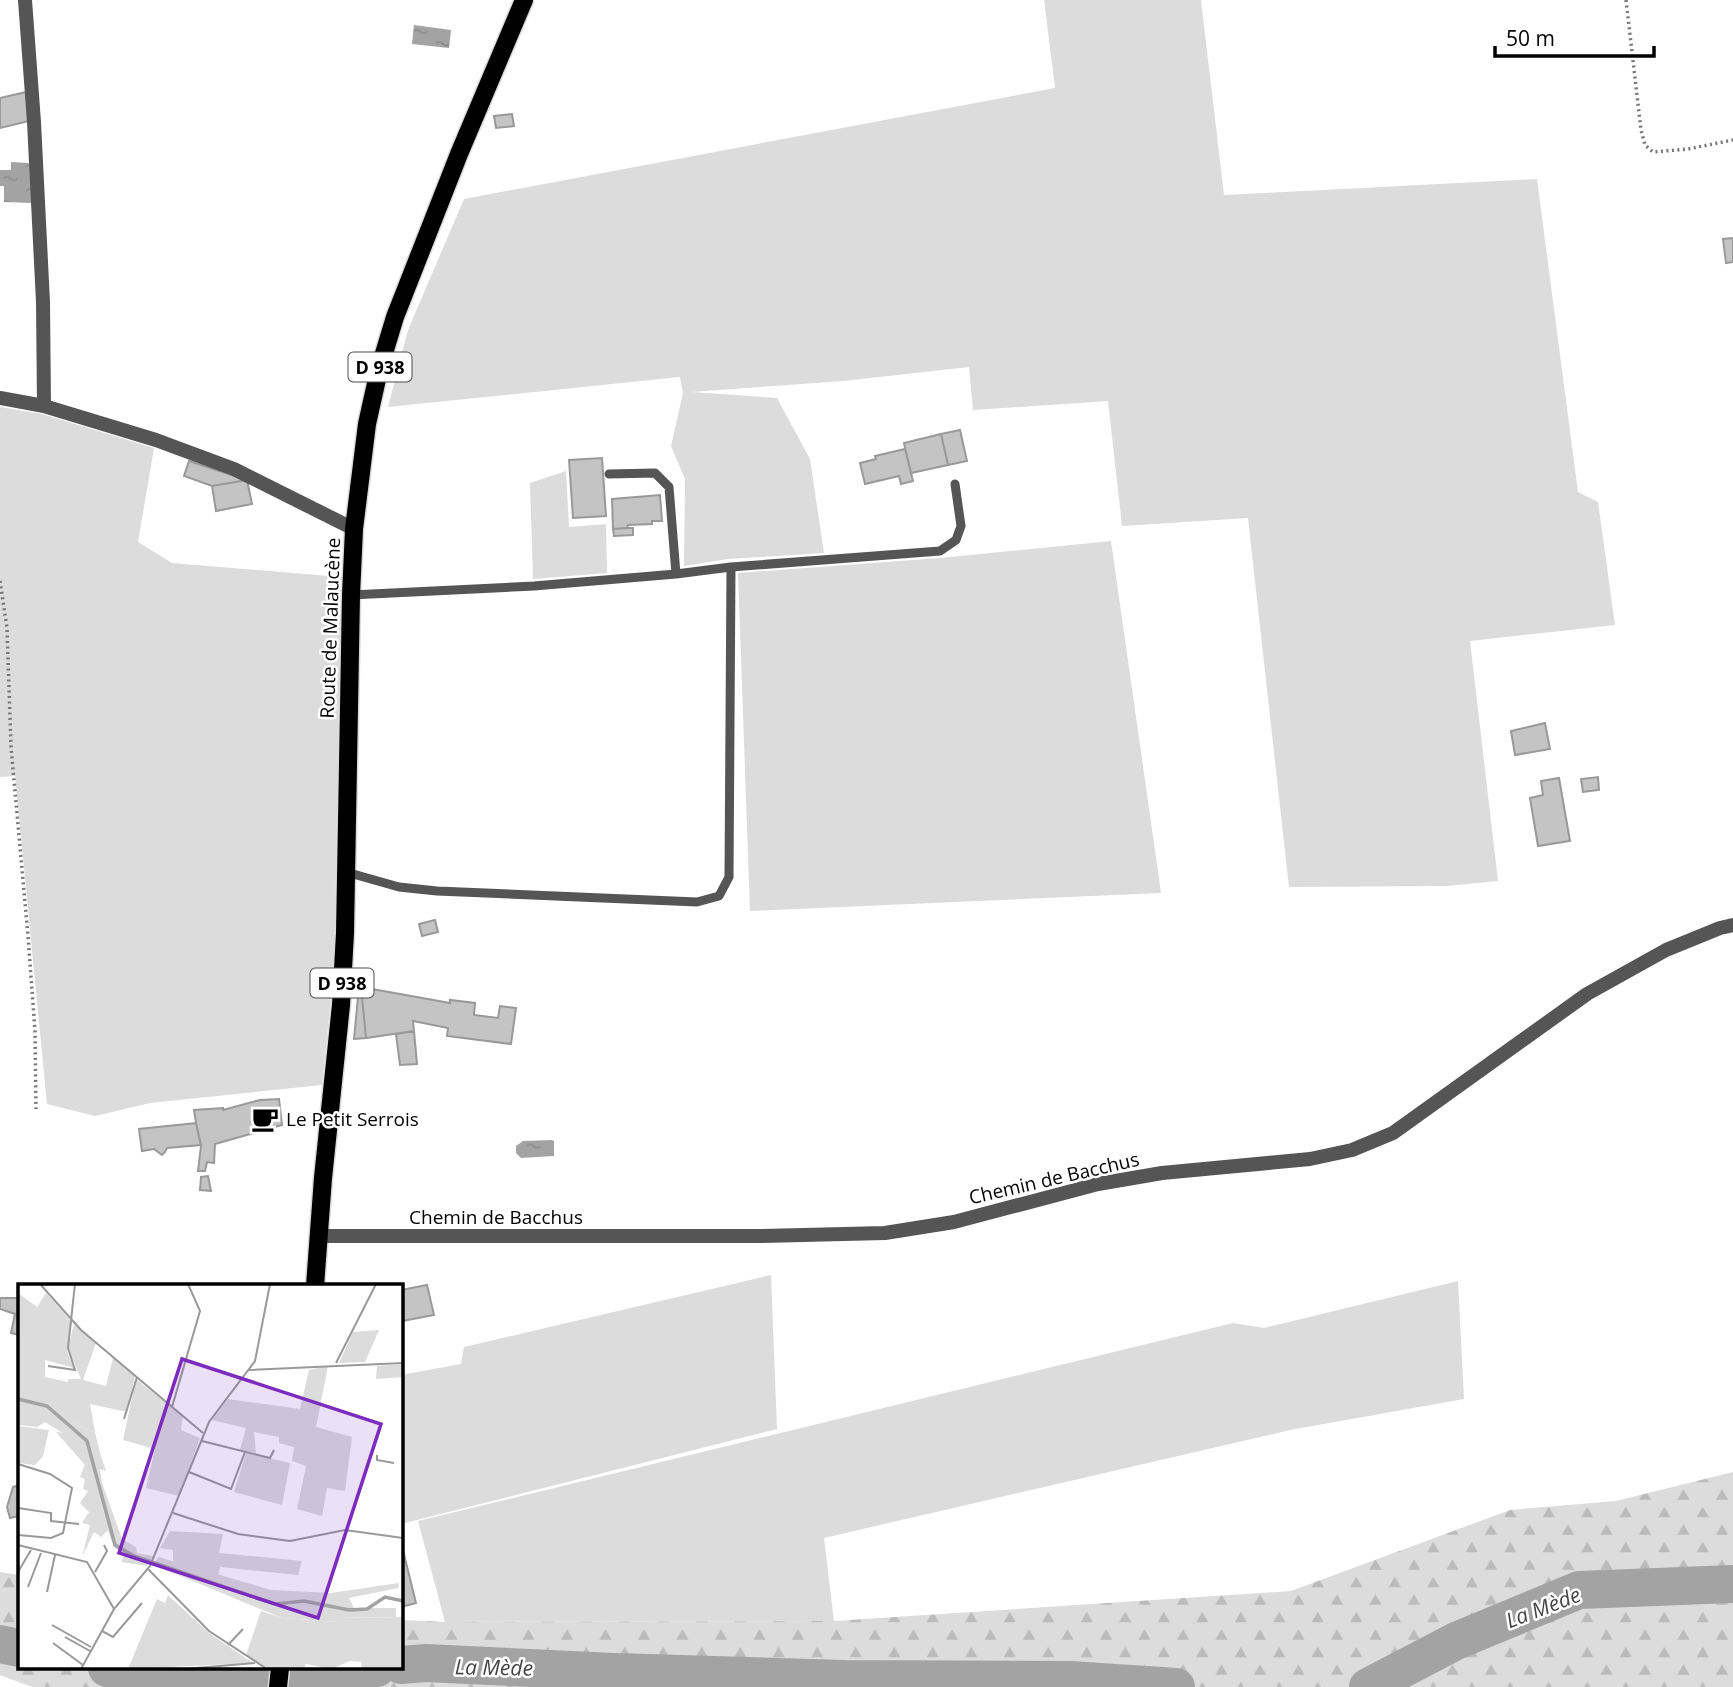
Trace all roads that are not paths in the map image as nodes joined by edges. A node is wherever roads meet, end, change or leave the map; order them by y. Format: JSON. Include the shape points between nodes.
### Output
{"nodes":[{"id":1,"x":25,"y":0,"type":"edge"},
{"id":2,"x":524,"y":0,"type":"edge"},
{"id":3,"x":0,"y":398,"type":"edge"},
{"id":4,"x":44,"y":406,"type":"junction"},
{"id":5,"x":609,"y":474,"type":"dead end"},
{"id":6,"x":956,"y":484,"type":"dead end"},
{"id":7,"x":354,"y":528,"type":"junction"},
{"id":8,"x":731,"y":567,"type":"junction"},
{"id":9,"x":676,"y":574,"type":"junction"},
{"id":10,"x":351,"y":595,"type":"junction"},
{"id":11,"x":346,"y":872,"type":"junction"},
{"id":12,"x":1733,"y":925,"type":"edge"},
{"id":13,"x":320,"y":1236,"type":"junction"},
{"id":14,"x":315,"y":1284,"type":"edge"}],
"edges":[{"from":1,"to":4,"type":"street","via":[[43,302]]},
{"from":2,"to":7,"type":"main road","name":"Route de Malaucène","number":"D 938","via":[[395,317],[367,424]]},
{"from":3,"to":4,"type":"street"},
{"from":4,"to":7,"type":"street","via":[[234,469]]},
{"from":5,"to":9,"type":"lane","via":[[655,473],[669,487]]},
{"from":6,"to":8,"type":"lane","via":[[961,526],[956,540],[940,551]]},
{"from":7,"to":10,"type":"main road","name":"Route de Malaucène","number":"D 938"},
{"from":8,"to":9,"type":"lane"},
{"from":8,"to":11,"type":"lane","via":[[729,877],[719,896],[697,902],[437,891],[399,887]]},
{"from":9,"to":10,"type":"lane"},
{"from":10,"to":11,"type":"main road","name":"Route de Malaucène","number":"D 938"},
{"from":11,"to":13,"type":"main road","name":"Route de Malaucène","number":"D 938","via":[[341,1005]]},
{"from":12,"to":13,"type":"street","name":"Chemin de Bacchus","via":[[1666,950],[1587,994],[1393,1133],[1352,1150],[1097,1184],[954,1222],[885,1233]]},
{"from":13,"to":14,"type":"main road","name":"Route de Malaucène","number":"D 938"}]}
